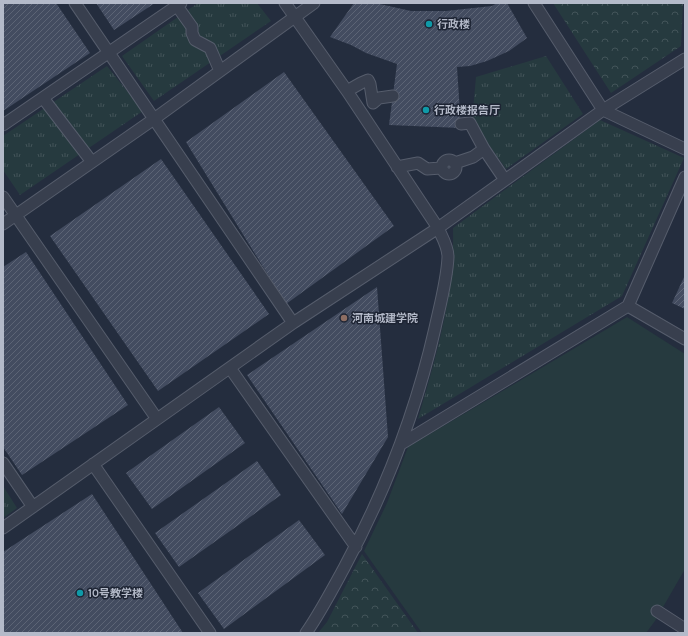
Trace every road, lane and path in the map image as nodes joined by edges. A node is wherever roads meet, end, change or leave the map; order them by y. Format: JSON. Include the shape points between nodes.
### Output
{"nodes":[{"id":1,"x":75,"y":3,"type":"edge"},
{"id":2,"x":285,"y":3,"type":"edge"},
{"id":3,"x":314,"y":3,"type":"edge"},
{"id":4,"x":534,"y":3,"type":"edge"},
{"id":5,"x":179,"y":4,"type":"edge"},
{"id":6,"x":294,"y":17,"type":"junction"},
{"id":7,"x":109,"y":53,"type":"junction"},
{"id":8,"x":685,"y":59,"type":"edge"},
{"id":9,"x":220,"y":71,"type":"junction"},
{"id":10,"x":347,"y":91,"type":"junction"},
{"id":11,"x":393,"y":96,"type":"dead end"},
{"id":12,"x":43,"y":98,"type":"junction"},
{"id":13,"x":373,"y":103,"type":"junction"},
{"id":14,"x":603,"y":110,"type":"junction"},
{"id":15,"x":361,"y":111,"type":"junction"},
{"id":16,"x":154,"y":119,"type":"junction"},
{"id":17,"x":461,"y":124,"type":"dead end"},
{"id":18,"x":3,"y":125,"type":"edge"},
{"id":19,"x":484,"y":149,"type":"junction"},
{"id":20,"x":685,"y":149,"type":"edge"},
{"id":21,"x":92,"y":162,"type":"junction"},
{"id":22,"x":397,"y":167,"type":"junction"},
{"id":23,"x":685,"y":177,"type":"edge"},
{"id":24,"x":505,"y":180,"type":"junction"},
{"id":25,"x":3,"y":197,"type":"edge"},
{"id":26,"x":16,"y":215,"type":"junction"},
{"id":27,"x":3,"y":224,"type":"edge"},
{"id":28,"x":438,"y":228,"type":"junction"},
{"id":29,"x":628,"y":306,"type":"junction"},
{"id":30,"x":293,"y":323,"type":"junction"},
{"id":31,"x":685,"y":339,"type":"edge"},
{"id":32,"x":230,"y":368,"type":"junction"},
{"id":33,"x":157,"y":419,"type":"junction"},
{"id":34,"x":401,"y":444,"type":"junction"},
{"id":35,"x":3,"y":463,"type":"edge"},
{"id":36,"x":93,"y":464,"type":"junction"},
{"id":37,"x":33,"y":507,"type":"junction"},
{"id":38,"x":3,"y":528,"type":"edge"},
{"id":39,"x":356,"y":547,"type":"junction"},
{"id":40,"x":657,"y":611,"type":"dead end"},
{"id":41,"x":685,"y":629,"type":"edge"},
{"id":42,"x":210,"y":633,"type":"edge"},
{"id":43,"x":306,"y":633,"type":"edge"}],
"edges":[{"from":1,"to":7,"type":"street"},
{"from":2,"to":6,"type":"street"},
{"from":3,"to":6,"type":"street"},
{"from":4,"to":14,"type":"street"},
{"from":5,"to":7,"type":"street"},
{"from":5,"to":9,"type":"street","via":[[192,26],[195,40],[210,48]]},
{"from":6,"to":9,"type":"street"},
{"from":6,"to":10,"type":"street"},
{"from":7,"to":12,"type":"street"},
{"from":7,"to":16,"type":"street"},
{"from":8,"to":14,"type":"street"},
{"from":9,"to":16,"type":"street"},
{"from":10,"to":13,"type":"street","via":[[368,80]]},
{"from":10,"to":15,"type":"street"},
{"from":11,"to":13,"type":"street","via":[[379,98]]},
{"from":12,"to":18,"type":"street"},
{"from":12,"to":21,"type":"street"},
{"from":13,"to":15,"type":"street"},
{"from":14,"to":20,"type":"street"},
{"from":14,"to":24,"type":"street"},
{"from":15,"to":22,"type":"street"},
{"from":16,"to":21,"type":"street"},
{"from":16,"to":30,"type":"street"},
{"from":17,"to":19,"type":"street","via":[[470,123]]},
{"from":19,"to":22,"type":"street","via":[[473,157],[455,163],[456,170],[450,175],[441,168],[427,169],[418,163]]},
{"from":19,"to":24,"type":"street"},
{"from":21,"to":26,"type":"street"},
{"from":22,"to":28,"type":"street"},
{"from":23,"to":29,"type":"street"},
{"from":24,"to":28,"type":"street"},
{"from":25,"to":26,"type":"street"},
{"from":26,"to":27,"type":"street"},
{"from":26,"to":33,"type":"street"},
{"from":28,"to":30,"type":"street"},
{"from":28,"to":34,"type":"street","via":[[448,256],[442,296],[416,402]]},
{"from":29,"to":31,"type":"street"},
{"from":29,"to":34,"type":"street"},
{"from":30,"to":32,"type":"street"},
{"from":32,"to":33,"type":"street"},
{"from":32,"to":39,"type":"street"},
{"from":33,"to":36,"type":"street"},
{"from":34,"to":39,"type":"street"},
{"from":35,"to":37,"type":"street"},
{"from":36,"to":37,"type":"street"},
{"from":36,"to":42,"type":"street"},
{"from":37,"to":38,"type":"street"},
{"from":39,"to":43,"type":"street"},
{"from":40,"to":41,"type":"street"}]}
